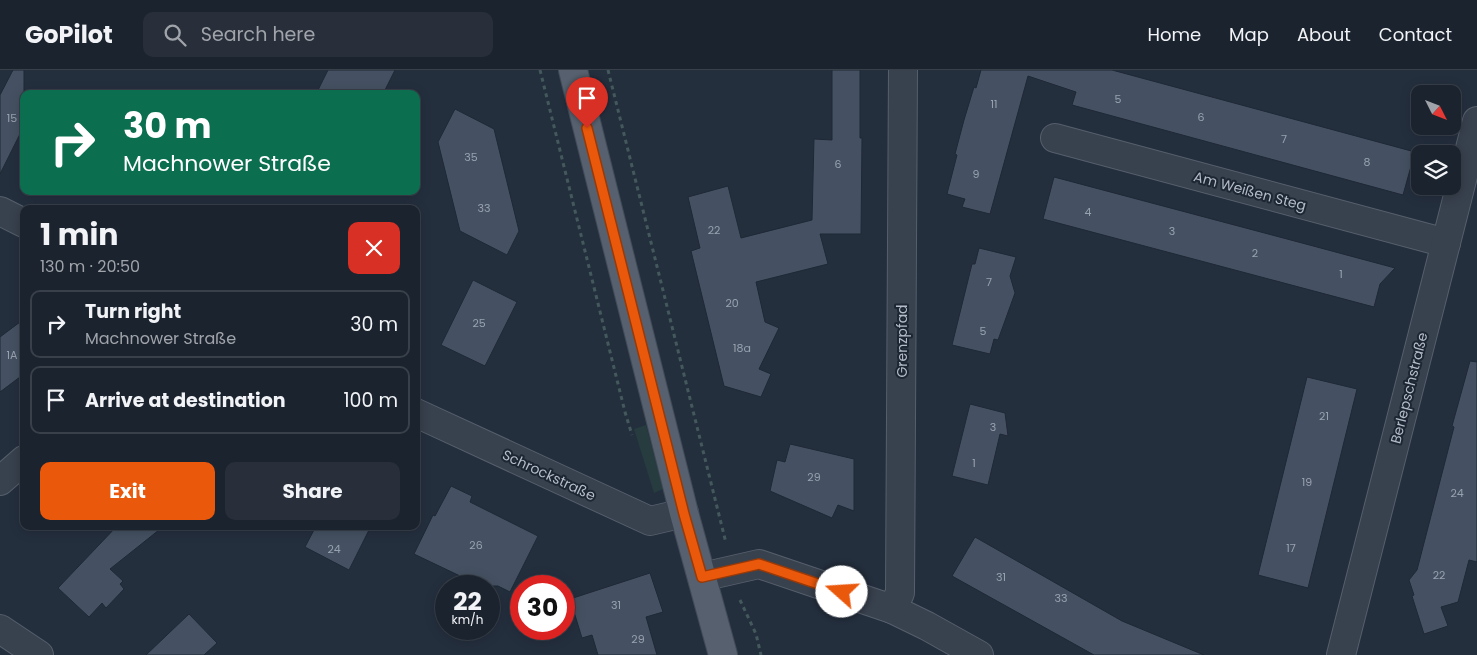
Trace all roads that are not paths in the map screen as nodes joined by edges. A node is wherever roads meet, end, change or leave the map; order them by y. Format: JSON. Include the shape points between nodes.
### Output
{"nodes":[{"id":1,"x":573,"y":70,"type":"edge"},
{"id":2,"x":903,"y":70,"type":"edge"},
{"id":3,"x":1477,"y":121,"type":"edge"},
{"id":4,"x":1055,"y":138,"type":"dead end"},
{"id":5,"x":0,"y":211,"type":"edge"},
{"id":6,"x":20,"y":221,"type":"edge"},
{"id":7,"x":1446,"y":243,"type":"junction"},
{"id":8,"x":420,"y":415,"type":"edge"},
{"id":9,"x":20,"y":464,"type":"edge"},
{"id":10,"x":0,"y":481,"type":"edge"},
{"id":11,"x":684,"y":514,"type":"junction"},
{"id":12,"x":702,"y":577,"type":"junction"},
{"id":13,"x":892,"y":609,"type":"junction"},
{"id":14,"x":0,"y":629,"type":"edge"},
{"id":15,"x":39,"y":655,"type":"edge"},
{"id":16,"x":723,"y":655,"type":"edge"},
{"id":17,"x":979,"y":655,"type":"edge"},
{"id":18,"x":1341,"y":655,"type":"edge"}],
"edges":[{"from":1,"to":11,"type":"main road"},
{"from":2,"to":13,"type":"street","name":"Grenzpfad","via":[[900,593]]},
{"from":3,"to":7,"type":"street","name":"Berlepschstraße"},
{"from":4,"to":7,"type":"street","name":"Am Weißen Steg"},
{"from":5,"to":6,"type":"street"},
{"from":7,"to":18,"type":"street","name":"Berlepschstraße"},
{"from":8,"to":11,"type":"street","name":"Schrockstraße","via":[[650,522]]},
{"from":9,"to":10,"type":"street"},
{"from":11,"to":12,"type":"main road"},
{"from":12,"to":13,"type":"street","via":[[759,564]]},
{"from":12,"to":16,"type":"main road"},
{"from":13,"to":17,"type":"street"},
{"from":14,"to":15,"type":"street"}]}
